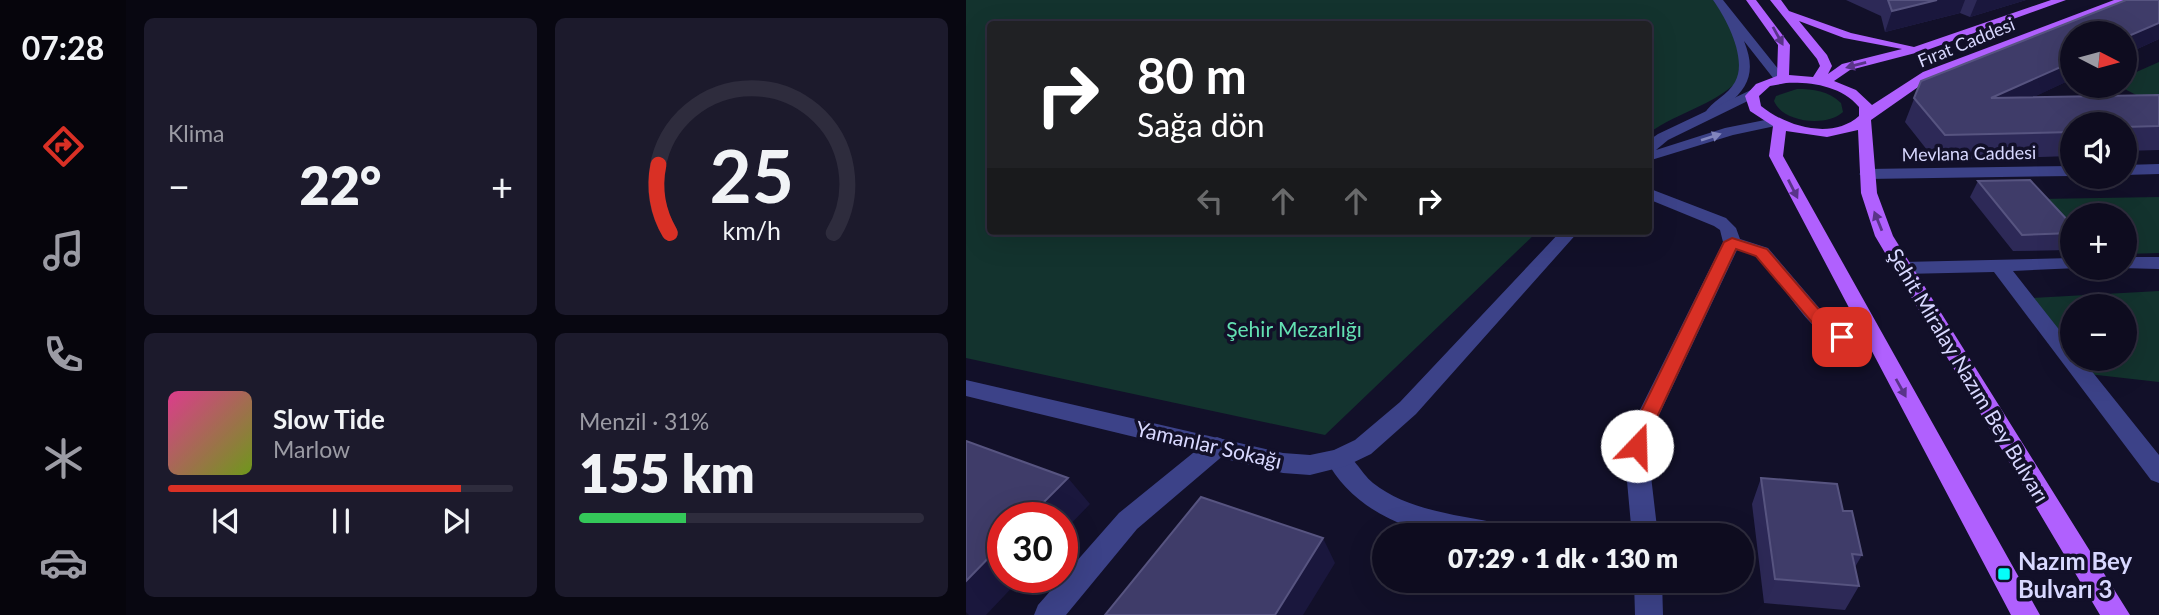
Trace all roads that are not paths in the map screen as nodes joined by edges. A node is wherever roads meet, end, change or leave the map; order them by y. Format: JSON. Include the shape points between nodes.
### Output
{"nodes":[{"id":1,"x":1718,"y":0,"type":"edge"},
{"id":2,"x":1751,"y":0,"type":"edge"},
{"id":3,"x":1775,"y":0,"type":"edge"},
{"id":4,"x":2061,"y":0,"type":"edge"},
{"id":5,"x":2123,"y":0,"type":"edge"},
{"id":6,"x":1727,"y":13,"type":"junction"},
{"id":7,"x":1787,"y":13,"type":"junction"},
{"id":8,"x":1923,"y":48,"type":"junction"},
{"id":9,"x":1782,"y":80,"type":"junction"},
{"id":10,"x":1820,"y":81,"type":"junction"},
{"id":11,"x":1753,"y":93,"type":"junction"},
{"id":12,"x":1710,"y":114,"type":"junction"},
{"id":13,"x":1866,"y":117,"type":"junction"},
{"id":14,"x":1777,"y":124,"type":"junction"},
{"id":15,"x":1652,"y":146,"type":"edge"},
{"id":16,"x":1652,"y":156,"type":"edge"},
{"id":17,"x":2159,"y":169,"type":"edge"},
{"id":18,"x":2137,"y":170,"type":"edge"},
{"id":19,"x":2060,"y":171,"type":"edge"},
{"id":20,"x":1867,"y":174,"type":"junction"},
{"id":21,"x":1652,"y":195,"type":"edge"},
{"id":22,"x":1566,"y":235,"type":"edge"},
{"id":23,"x":1732,"y":242,"type":"junction"},
{"id":24,"x":2137,"y":263,"type":"edge"},
{"id":25,"x":2159,"y":263,"type":"edge"},
{"id":26,"x":2060,"y":264,"type":"edge"},
{"id":27,"x":1999,"y":266,"type":"junction"},
{"id":28,"x":1903,"y":268,"type":"junction"},
{"id":29,"x":1876,"y":342,"type":"junction"},
{"id":30,"x":966,"y":388,"type":"edge"},
{"id":31,"x":1217,"y":447,"type":"junction"},
{"id":32,"x":1338,"y":459,"type":"junction"},
{"id":33,"x":2159,"y":473,"type":"edge"},
{"id":34,"x":1445,"y":523,"type":"edge"},
{"id":35,"x":1644,"y":523,"type":"edge"},
{"id":36,"x":1648,"y":593,"type":"edge"},
{"id":37,"x":1048,"y":615,"type":"edge"},
{"id":38,"x":1648,"y":615,"type":"edge"},
{"id":39,"x":2026,"y":615,"type":"edge"},
{"id":40,"x":2116,"y":615,"type":"edge"}],
"edges":[{"from":1,"to":6,"type":"street"},
{"from":2,"to":9,"type":"main road","one_way":true,"via":[[1784,45]]},
{"from":3,"to":7,"type":"main road"},
{"from":4,"to":8,"type":"main road","name":"Fırat Caddesi"},
{"from":5,"to":13,"type":"main road","name":"Fırat Caddesi","via":[[1927,75]]},
{"from":6,"to":9,"type":"street"},
{"from":6,"to":12,"type":"street","via":[[1744,54],[1745,73],[1738,88]]},
{"from":7,"to":8,"type":"main road","via":[[1863,39]]},
{"from":7,"to":10,"type":"main road","via":[[1825,62]]},
{"from":8,"to":10,"type":"main road","name":"Fırat Caddesi","one_way":true,"via":[[1846,67]]},
{"from":9,"to":10,"type":"main road"},
{"from":9,"to":11,"type":"main road","via":[[1762,85]]},
{"from":10,"to":13,"type":"main road","via":[[1859,97],[1866,106]]},
{"from":11,"to":12,"type":"street"},
{"from":11,"to":14,"type":"main road","via":[[1755,108]]},
{"from":12,"to":15,"type":"street"},
{"from":13,"to":14,"type":"main road","name":"Fırat Caddesi","via":[[1853,128],[1834,132]]},
{"from":13,"to":20,"type":"main road","name":"Şehit Miralay Nazım Bey Bulvarı"},
{"from":16,"to":14,"type":"street","one_way":true,"via":[[1730,131]]},
{"from":14,"to":29,"type":"main road","one_way":true,"via":[[1776,156]]},
{"from":17,"to":18,"type":"street"},
{"from":19,"to":20,"type":"street","name":"Mevlana Caddesi"},
{"from":28,"to":20,"type":"main road","name":"Şehit Miralay Nazım Bey Bulvarı","one_way":true,"via":[[1874,212]]},
{"from":21,"to":23,"type":"street","via":[[1720,222]]},
{"from":22,"to":32,"type":"street","name":"Yamanlar Sokağı","via":[[1408,408],[1363,447]]},
{"from":23,"to":29,"type":"street","via":[[1762,253],[1826,329],[1853,341]]},
{"from":23,"to":35,"type":"street","via":[[1639,434]]},
{"from":24,"to":25,"type":"street"},
{"from":26,"to":27,"type":"street"},
{"from":27,"to":28,"type":"street"},
{"from":27,"to":33,"type":"street"},
{"from":28,"to":40,"type":"main road","name":"Şehit Miralay Nazım Bey Bulvarı"},
{"from":29,"to":39,"type":"main road","one_way":true},
{"from":30,"to":31,"type":"street","name":"Yamanlar Sokağı"},
{"from":31,"to":32,"type":"street","name":"Yamanlar Sokağı","via":[[1283,463],[1310,465]]},
{"from":31,"to":37,"type":"street","via":[[1128,521]]},
{"from":32,"to":34,"type":"street","via":[[1364,489],[1405,514]]},
{"from":36,"to":38,"type":"street"}]}
